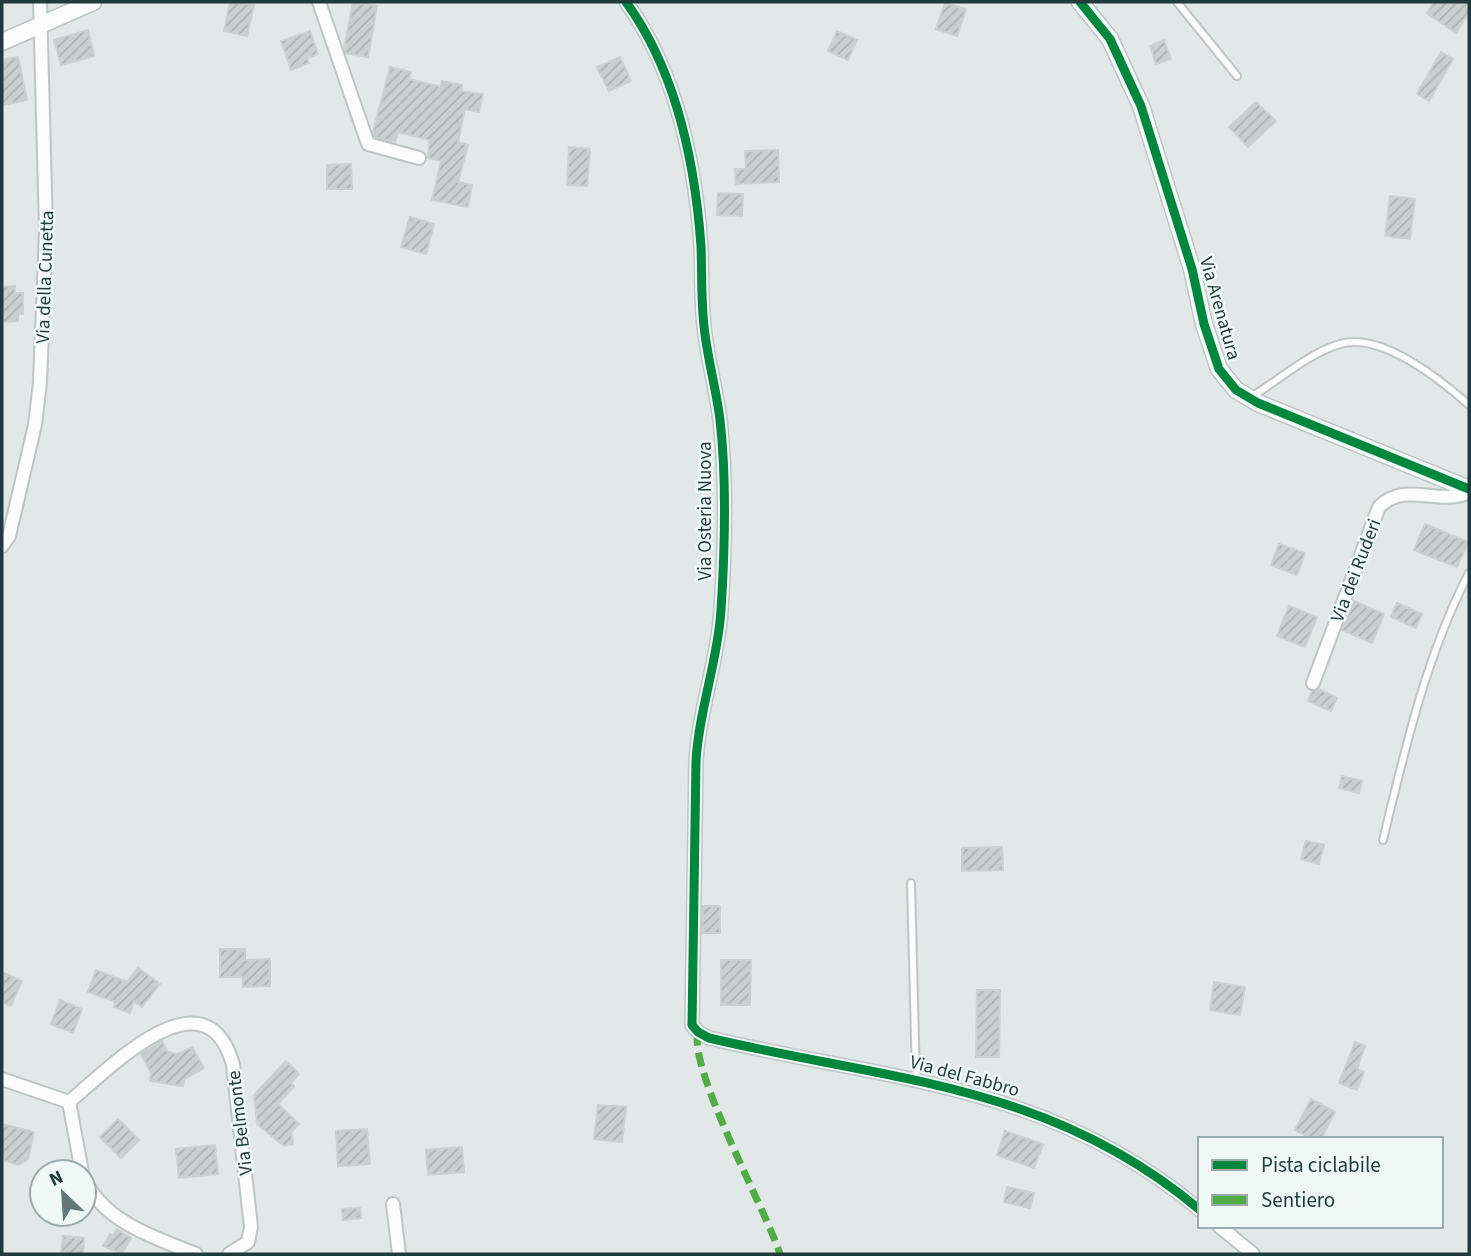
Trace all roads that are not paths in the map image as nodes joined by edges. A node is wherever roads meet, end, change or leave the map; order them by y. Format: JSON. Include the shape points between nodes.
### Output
{"nodes":[{"id":1,"x":40,"y":2,"type":"edge"},
{"id":2,"x":93,"y":2,"type":"edge"},
{"id":3,"x":319,"y":2,"type":"edge"},
{"id":4,"x":626,"y":2,"type":"edge"},
{"id":5,"x":1080,"y":2,"type":"edge"},
{"id":6,"x":1177,"y":2,"type":"edge"},
{"id":7,"x":42,"y":24,"type":"junction"},
{"id":8,"x":2,"y":42,"type":"edge"},
{"id":9,"x":1237,"y":76,"type":"dead end"},
{"id":10,"x":419,"y":158,"type":"dead end"},
{"id":11,"x":1250,"y":398,"type":"junction"},
{"id":12,"x":1469,"y":405,"type":"edge"},
{"id":13,"x":1469,"y":490,"type":"edge"},
{"id":14,"x":2,"y":546,"type":"edge"},
{"id":15,"x":1469,"y":573,"type":"edge"},
{"id":16,"x":1313,"y":683,"type":"dead end"},
{"id":17,"x":1383,"y":839,"type":"dead end"},
{"id":18,"x":911,"y":883,"type":"dead end"},
{"id":19,"x":698,"y":1032,"type":"joint"},
{"id":20,"x":2,"y":1079,"type":"edge"},
{"id":21,"x":916,"y":1079,"type":"junction"},
{"id":22,"x":69,"y":1102,"type":"junction"},
{"id":23,"x":79,"y":1158,"type":"edge"},
{"id":24,"x":98,"y":1200,"type":"edge"},
{"id":25,"x":393,"y":1204,"type":"dead end"},
{"id":26,"x":1198,"y":1209,"type":"edge"},
{"id":27,"x":1221,"y":1228,"type":"edge"},
{"id":28,"x":196,"y":1254,"type":"edge"},
{"id":29,"x":229,"y":1254,"type":"edge"},
{"id":30,"x":398,"y":1254,"type":"edge"},
{"id":31,"x":1253,"y":1254,"type":"edge"}],
"edges":[{"from":1,"to":7,"type":"street","name":"Via della Cunetta"},
{"from":2,"to":7,"type":"street"},
{"from":3,"to":10,"type":"street","via":[[368,144]]},
{"from":4,"to":19,"type":"street","name":"Via Osteria Nuova","via":[[670,87],[684,133],[699,225],[705,339],[721,438],[721,611],[696,761],[691,1017]]},
{"from":5,"to":11,"type":"street","name":"Via Arenatura","via":[[1114,46],[1141,106],[1216,362],[1231,385]]},
{"from":6,"to":9,"type":"lane"},
{"from":7,"to":8,"type":"street"},
{"from":7,"to":14,"type":"street","name":"Via della Cunetta","via":[[46,230],[38,402],[9,536]]},
{"from":11,"to":12,"type":"lane","via":[[1328,349],[1356,341],[1379,346],[1410,362]]},
{"from":11,"to":13,"type":"street","name":"Via Arenatura"},
{"from":13,"to":16,"type":"street","name":"Via dei Ruderi","via":[[1452,498],[1401,494],[1379,507]]},
{"from":15,"to":17,"type":"lane","via":[[1424,687]]},
{"from":18,"to":21,"type":"lane"},
{"from":19,"to":21,"type":"street","name":"Via del Fabbro","via":[[713,1039]]},
{"from":20,"to":22,"type":"street"},
{"from":21,"to":26,"type":"street","name":"Via del Fabbro","via":[[1061,1123],[1138,1164]]},
{"from":22,"to":23,"type":"street"},
{"from":22,"to":29,"type":"street","name":"Via Belmonte","via":[[137,1045],[164,1029],[195,1024],[216,1034],[233,1065],[251,1227],[247,1242]]},
{"from":24,"to":28,"type":"street","via":[[121,1219]]},
{"from":25,"to":30,"type":"street"},
{"from":27,"to":31,"type":"street"}]}
